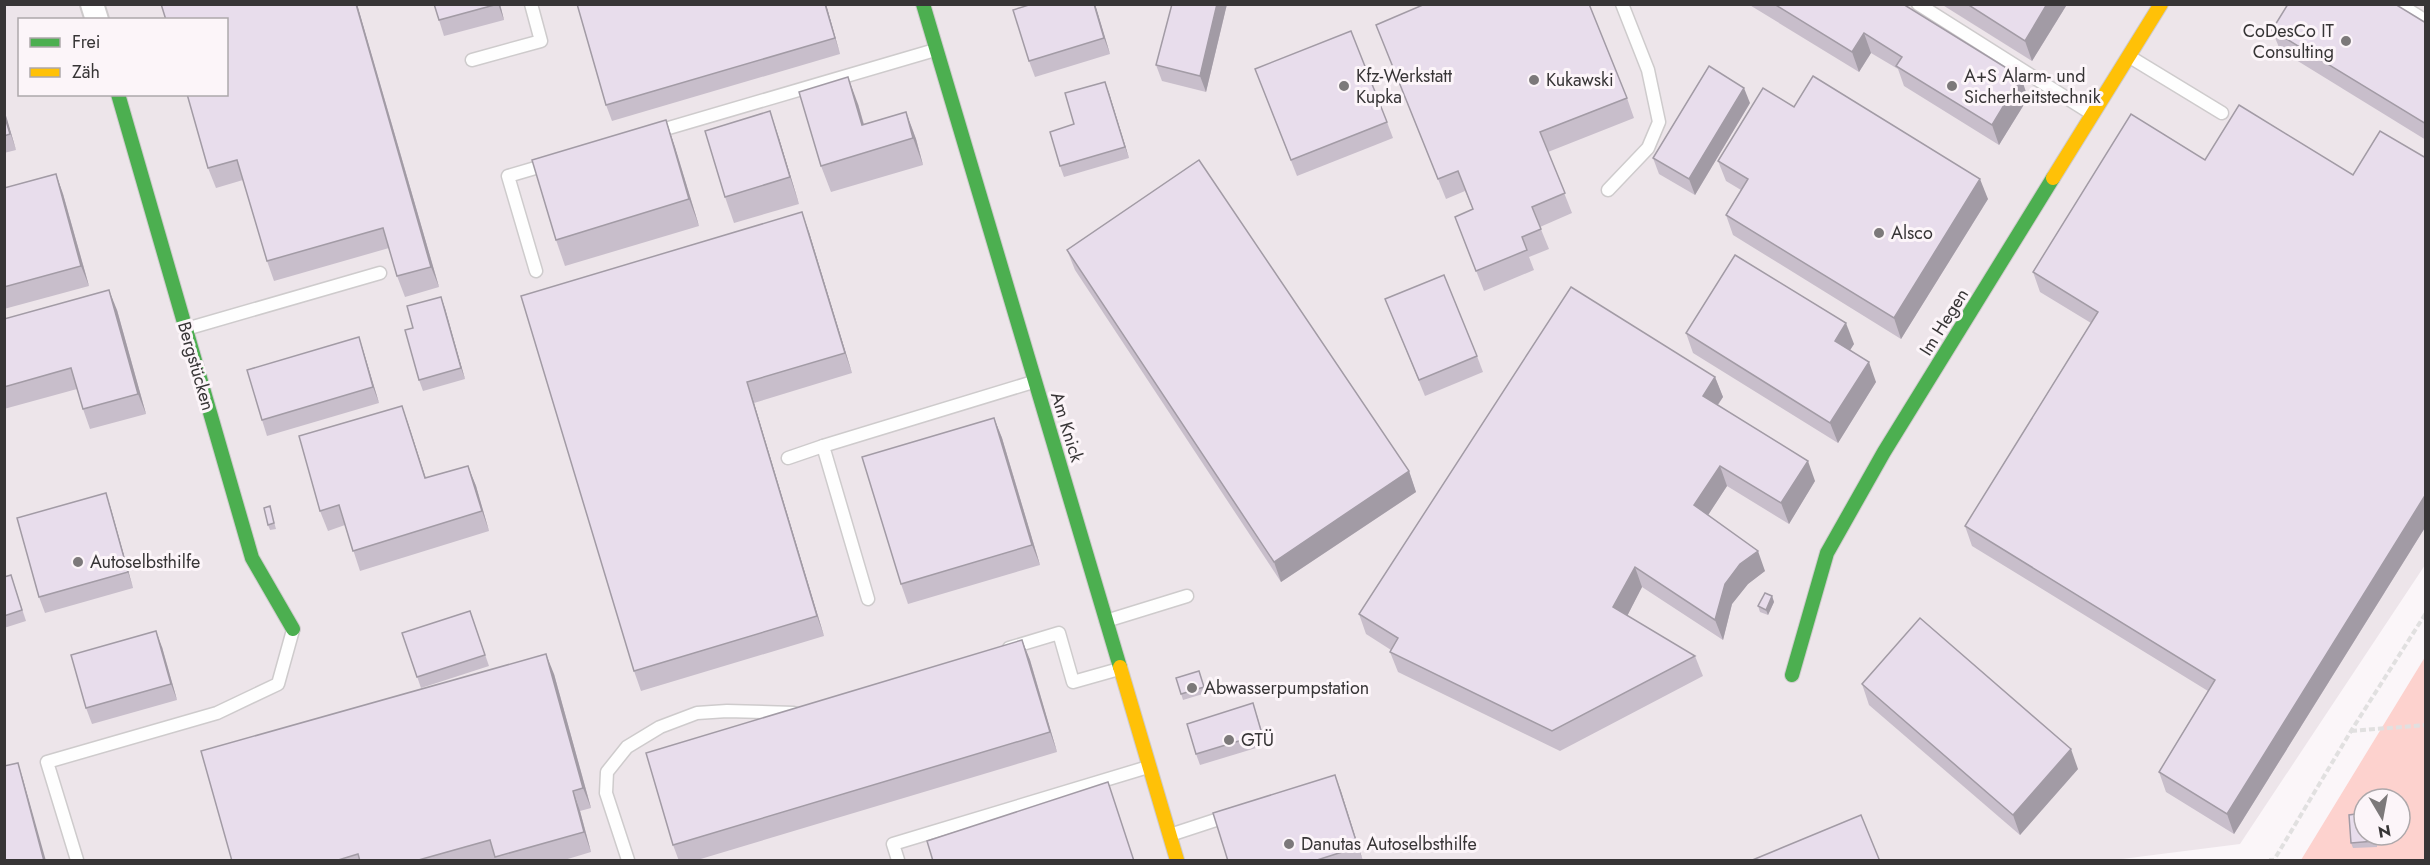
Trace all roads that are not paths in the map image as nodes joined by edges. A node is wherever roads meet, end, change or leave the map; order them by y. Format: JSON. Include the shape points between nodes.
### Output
{"nodes":[{"id":1,"x":531,"y":4,"type":"edge"},
{"id":2,"x":922,"y":4,"type":"edge"},
{"id":3,"x":1622,"y":4,"type":"edge"},
{"id":4,"x":1918,"y":4,"type":"edge"},
{"id":5,"x":2162,"y":4,"type":"edge"},
{"id":6,"x":2399,"y":4,"type":"edge"},
{"id":7,"x":2426,"y":21,"type":"edge"},
{"id":8,"x":936,"y":49,"type":"junction"},
{"id":9,"x":2129,"y":56,"type":"junction"},
{"id":10,"x":472,"y":60,"type":"dead end"},
{"id":11,"x":119,"y":96,"type":"edge"},
{"id":12,"x":2222,"y":112,"type":"dead end"},
{"id":13,"x":2093,"y":114,"type":"junction"},
{"id":14,"x":643,"y":136,"type":"edge"},
{"id":15,"x":564,"y":159,"type":"edge"},
{"id":16,"x":1608,"y":190,"type":"dead end"},
{"id":17,"x":536,"y":271,"type":"dead end"},
{"id":18,"x":380,"y":273,"type":"dead end"},
{"id":19,"x":186,"y":329,"type":"junction"},
{"id":20,"x":1035,"y":381,"type":"junction"},
{"id":21,"x":823,"y":446,"type":"junction"},
{"id":22,"x":788,"y":458,"type":"dead end"},
{"id":23,"x":1187,"y":596,"type":"dead end"},
{"id":24,"x":868,"y":599,"type":"dead end"},
{"id":25,"x":1106,"y":621,"type":"junction"},
{"id":26,"x":293,"y":628,"type":"joint"},
{"id":27,"x":992,"y":653,"type":"edge"},
{"id":28,"x":1120,"y":668,"type":"junction"},
{"id":29,"x":1792,"y":675,"type":"dead end"},
{"id":30,"x":803,"y":710,"type":"edge"},
{"id":31,"x":1149,"y":767,"type":"junction"},
{"id":32,"x":1245,"y":811,"type":"edge"},
{"id":33,"x":1169,"y":835,"type":"junction"},
{"id":34,"x":77,"y":861,"type":"edge"},
{"id":35,"x":627,"y":861,"type":"edge"},
{"id":36,"x":898,"y":861,"type":"edge"},
{"id":37,"x":1177,"y":861,"type":"edge"}],
"edges":[{"from":1,"to":10,"type":"lane","via":[[541,42]]},
{"from":2,"to":8,"type":"street","name":"Am Knick"},
{"from":3,"to":16,"type":"lane","via":[[1648,70],[1659,122],[1648,148]]},
{"from":4,"to":13,"type":"lane"},
{"from":5,"to":9,"type":"street","name":"Im Hegen"},
{"from":6,"to":7,"type":"lane"},
{"from":8,"to":14,"type":"lane"},
{"from":8,"to":20,"type":"street","name":"Am Knick"},
{"from":9,"to":12,"type":"lane"},
{"from":9,"to":13,"type":"street","name":"Im Hegen"},
{"from":11,"to":19,"type":"street","name":"Bergstücken"},
{"from":13,"to":29,"type":"street","name":"Im Hegen","via":[[1884,452],[1827,553]]},
{"from":15,"to":17,"type":"lane","via":[[508,176]]},
{"from":18,"to":19,"type":"lane"},
{"from":19,"to":26,"type":"street","name":"Bergstücken","via":[[252,558]]},
{"from":20,"to":21,"type":"lane"},
{"from":20,"to":25,"type":"street","name":"Am Knick"},
{"from":21,"to":22,"type":"lane"},
{"from":21,"to":24,"type":"lane"},
{"from":23,"to":25,"type":"lane"},
{"from":25,"to":28,"type":"street","name":"Am Knick"},
{"from":26,"to":34,"type":"lane","via":[[278,684],[217,713],[47,762]]},
{"from":27,"to":28,"type":"lane","via":[[1059,633],[1073,682]]},
{"from":28,"to":31,"type":"street","name":"Am Knick"},
{"from":30,"to":35,"type":"lane","via":[[792,714],[697,714],[660,727],[627,747],[607,771],[606,792]]},
{"from":31,"to":33,"type":"street","name":"Am Knick"},
{"from":31,"to":36,"type":"lane","via":[[893,844]]},
{"from":32,"to":33,"type":"lane"},
{"from":33,"to":37,"type":"street","name":"Am Knick"}]}
